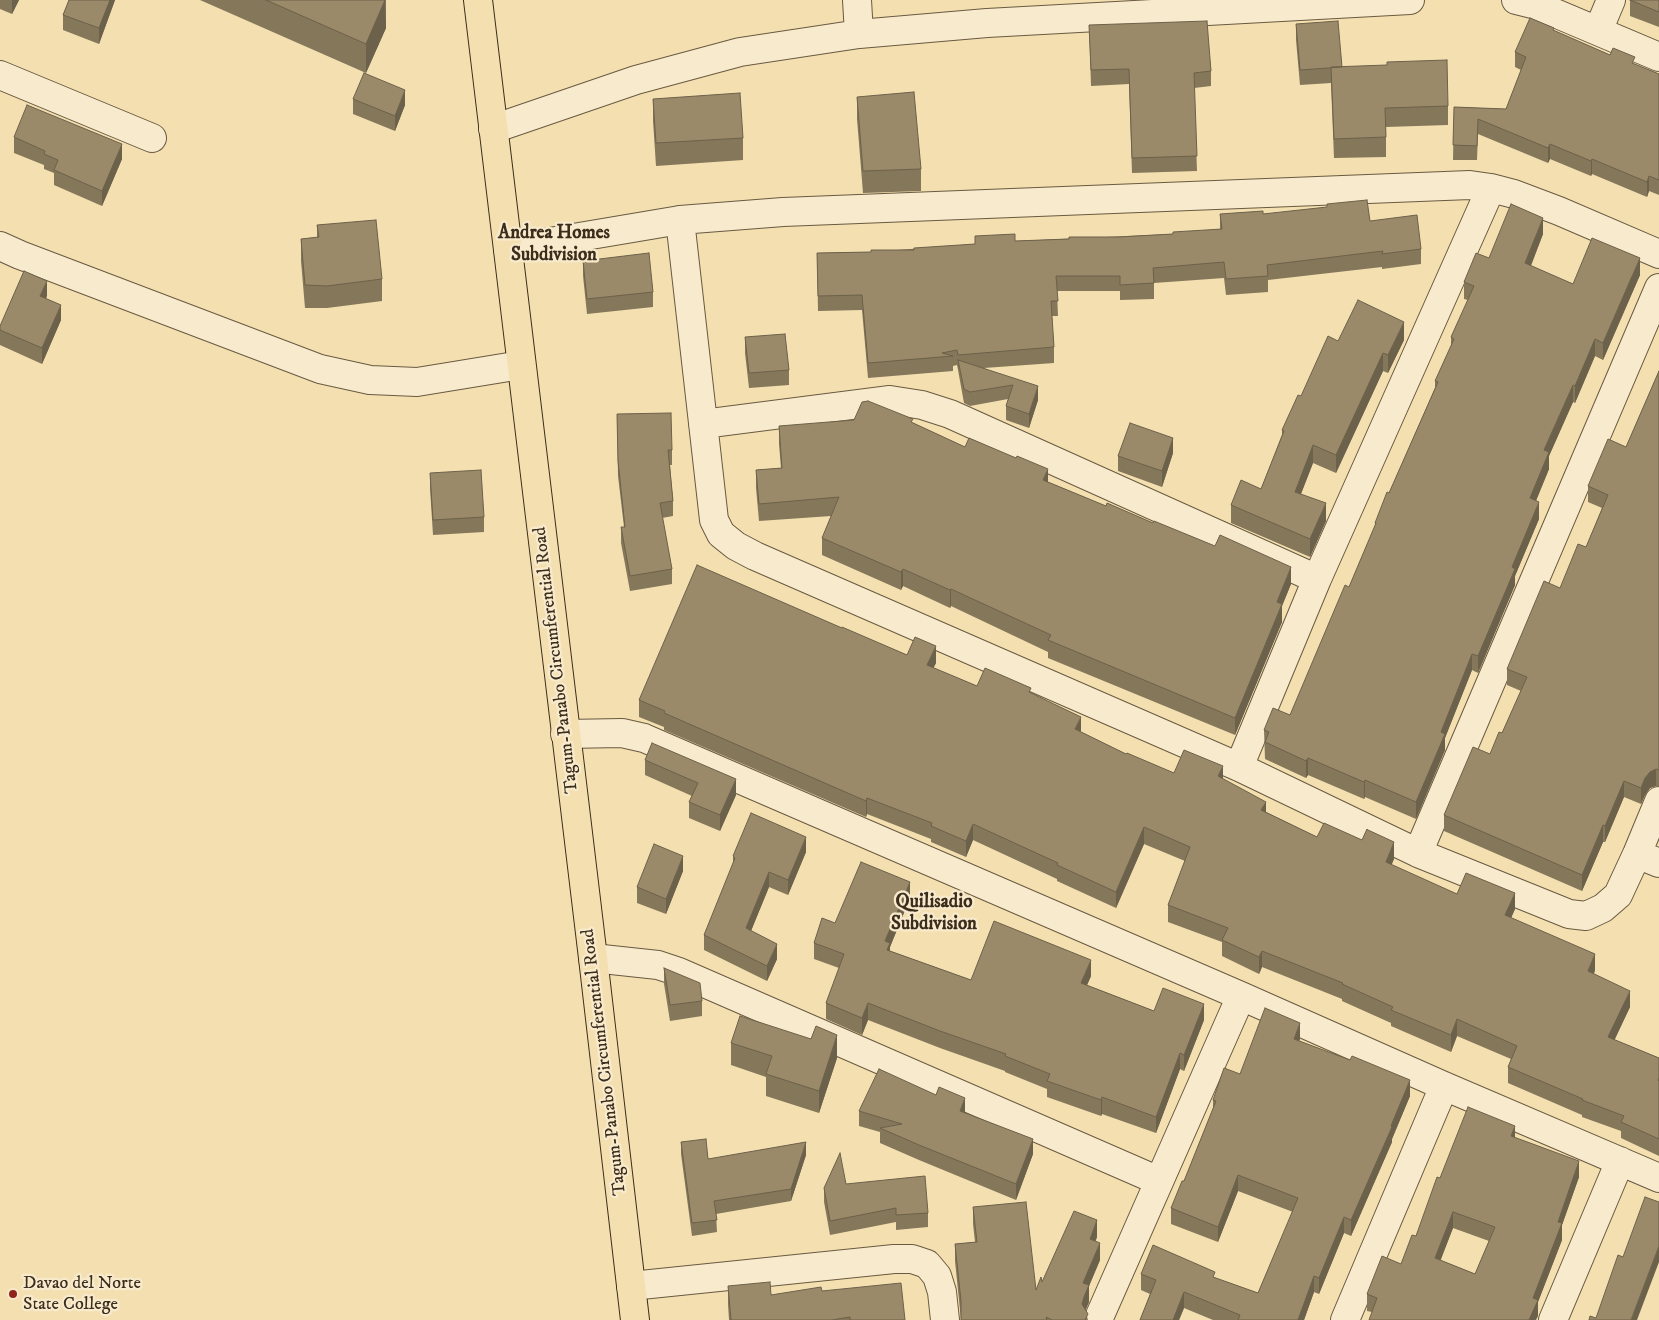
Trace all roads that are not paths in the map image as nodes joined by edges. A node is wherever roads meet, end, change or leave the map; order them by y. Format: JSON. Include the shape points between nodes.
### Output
{"nodes":[{"id":1,"x":478,"y":0,"type":"edge"},
{"id":2,"x":857,"y":0,"type":"edge"},
{"id":3,"x":1410,"y":0,"type":"edge"},
{"id":4,"x":1516,"y":0,"type":"edge"},
{"id":5,"x":1611,"y":0,"type":"edge"},
{"id":6,"x":1345,"y":2,"type":"edge"},
{"id":7,"x":1222,"y":5,"type":"edge"},
{"id":8,"x":1103,"y":8,"type":"edge"},
{"id":9,"x":987,"y":11,"type":"edge"},
{"id":10,"x":1598,"y":31,"type":"junction"},
{"id":11,"x":859,"y":34,"type":"junction"},
{"id":12,"x":1659,"y":57,"type":"edge"},
{"id":13,"x":0,"y":75,"type":"edge"},
{"id":14,"x":494,"y":129,"type":"junction"},
{"id":15,"x":152,"y":138,"type":"dead end"},
{"id":16,"x":1492,"y":188,"type":"junction"},
{"id":17,"x":680,"y":220,"type":"junction"},
{"id":18,"x":0,"y":246,"type":"edge"},
{"id":19,"x":508,"y":249,"type":"junction"},
{"id":20,"x":1659,"y":254,"type":"edge"},
{"id":21,"x":1659,"y":288,"type":"edge"},
{"id":22,"x":521,"y":365,"type":"junction"},
{"id":23,"x":702,"y":424,"type":"junction"},
{"id":24,"x":1318,"y":580,"type":"junction"},
{"id":25,"x":565,"y":734,"type":"junction"},
{"id":26,"x":1239,"y":767,"type":"junction"},
{"id":27,"x":1659,"y":801,"type":"edge"},
{"id":28,"x":1418,"y":853,"type":"junction"},
{"id":29,"x":1648,"y":859,"type":"edge"},
{"id":30,"x":593,"y":958,"type":"junction"},
{"id":31,"x":1242,"y":996,"type":"junction"},
{"id":32,"x":1444,"y":1086,"type":"junction"},
{"id":33,"x":1620,"y":1161,"type":"junction"},
{"id":34,"x":1659,"y":1178,"type":"edge"},
{"id":35,"x":1159,"y":1181,"type":"junction"},
{"id":36,"x":631,"y":1286,"type":"junction"},
{"id":37,"x":635,"y":1320,"type":"edge"},
{"id":38,"x":945,"y":1320,"type":"edge"},
{"id":39,"x":1098,"y":1320,"type":"edge"},
{"id":40,"x":1345,"y":1320,"type":"edge"},
{"id":41,"x":1553,"y":1320,"type":"edge"}],
"edges":[{"from":1,"to":14,"type":"main road","name":"Tagum-Panabo Circumferential Road"},
{"from":2,"to":11,"type":"street"},
{"from":3,"to":6,"type":"street"},
{"from":4,"to":10,"type":"street"},
{"from":5,"to":10,"type":"street"},
{"from":6,"to":7,"type":"street"},
{"from":7,"to":8,"type":"street"},
{"from":8,"to":9,"type":"street"},
{"from":9,"to":11,"type":"street"},
{"from":10,"to":12,"type":"street"},
{"from":11,"to":14,"type":"street","via":[[740,52],[636,80]]},
{"from":13,"to":15,"type":"street"},
{"from":14,"to":19,"type":"main road","name":"Tagum-Panabo Circumferential Road"},
{"from":16,"to":17,"type":"street","via":[[1460,185],[783,212]]},
{"from":16,"to":20,"type":"street","via":[[1559,211]]},
{"from":16,"to":24,"type":"street"},
{"from":17,"to":19,"type":"street"},
{"from":17,"to":23,"type":"street"},
{"from":18,"to":22,"type":"street","via":[[320,369],[370,380],[417,382]]},
{"from":19,"to":22,"type":"main road","name":"Tagum-Panabo Circumferential Road"},
{"from":21,"to":28,"type":"street"},
{"from":22,"to":25,"type":"main road","name":"Tagum-Panabo Circumferential Road"},
{"from":23,"to":24,"type":"street","via":[[890,400],[922,405],[950,414]]},
{"from":23,"to":26,"type":"street","via":[[714,520],[721,534],[736,546]]},
{"from":24,"to":26,"type":"street"},
{"from":25,"to":30,"type":"main road","name":"Tagum-Panabo Circumferential Road"},
{"from":25,"to":31,"type":"street","via":[[622,733],[644,738]]},
{"from":26,"to":28,"type":"street"},
{"from":27,"to":29,"type":"street"},
{"from":28,"to":29,"type":"street","via":[[1569,914],[1586,916],[1603,908],[1618,895]]},
{"from":30,"to":35,"type":"street","via":[[658,965],[679,972]]},
{"from":30,"to":36,"type":"main road","name":"Tagum-Panabo Circumferential Road"},
{"from":31,"to":32,"type":"street"},
{"from":31,"to":35,"type":"street"},
{"from":32,"to":33,"type":"street"},
{"from":32,"to":40,"type":"street"},
{"from":33,"to":34,"type":"street"},
{"from":33,"to":41,"type":"street"},
{"from":35,"to":39,"type":"street"},
{"from":36,"to":37,"type":"main road","name":"Tagum-Panabo Circumferential Road"},
{"from":36,"to":38,"type":"street","via":[[912,1258],[927,1264],[937,1276]]}]}
